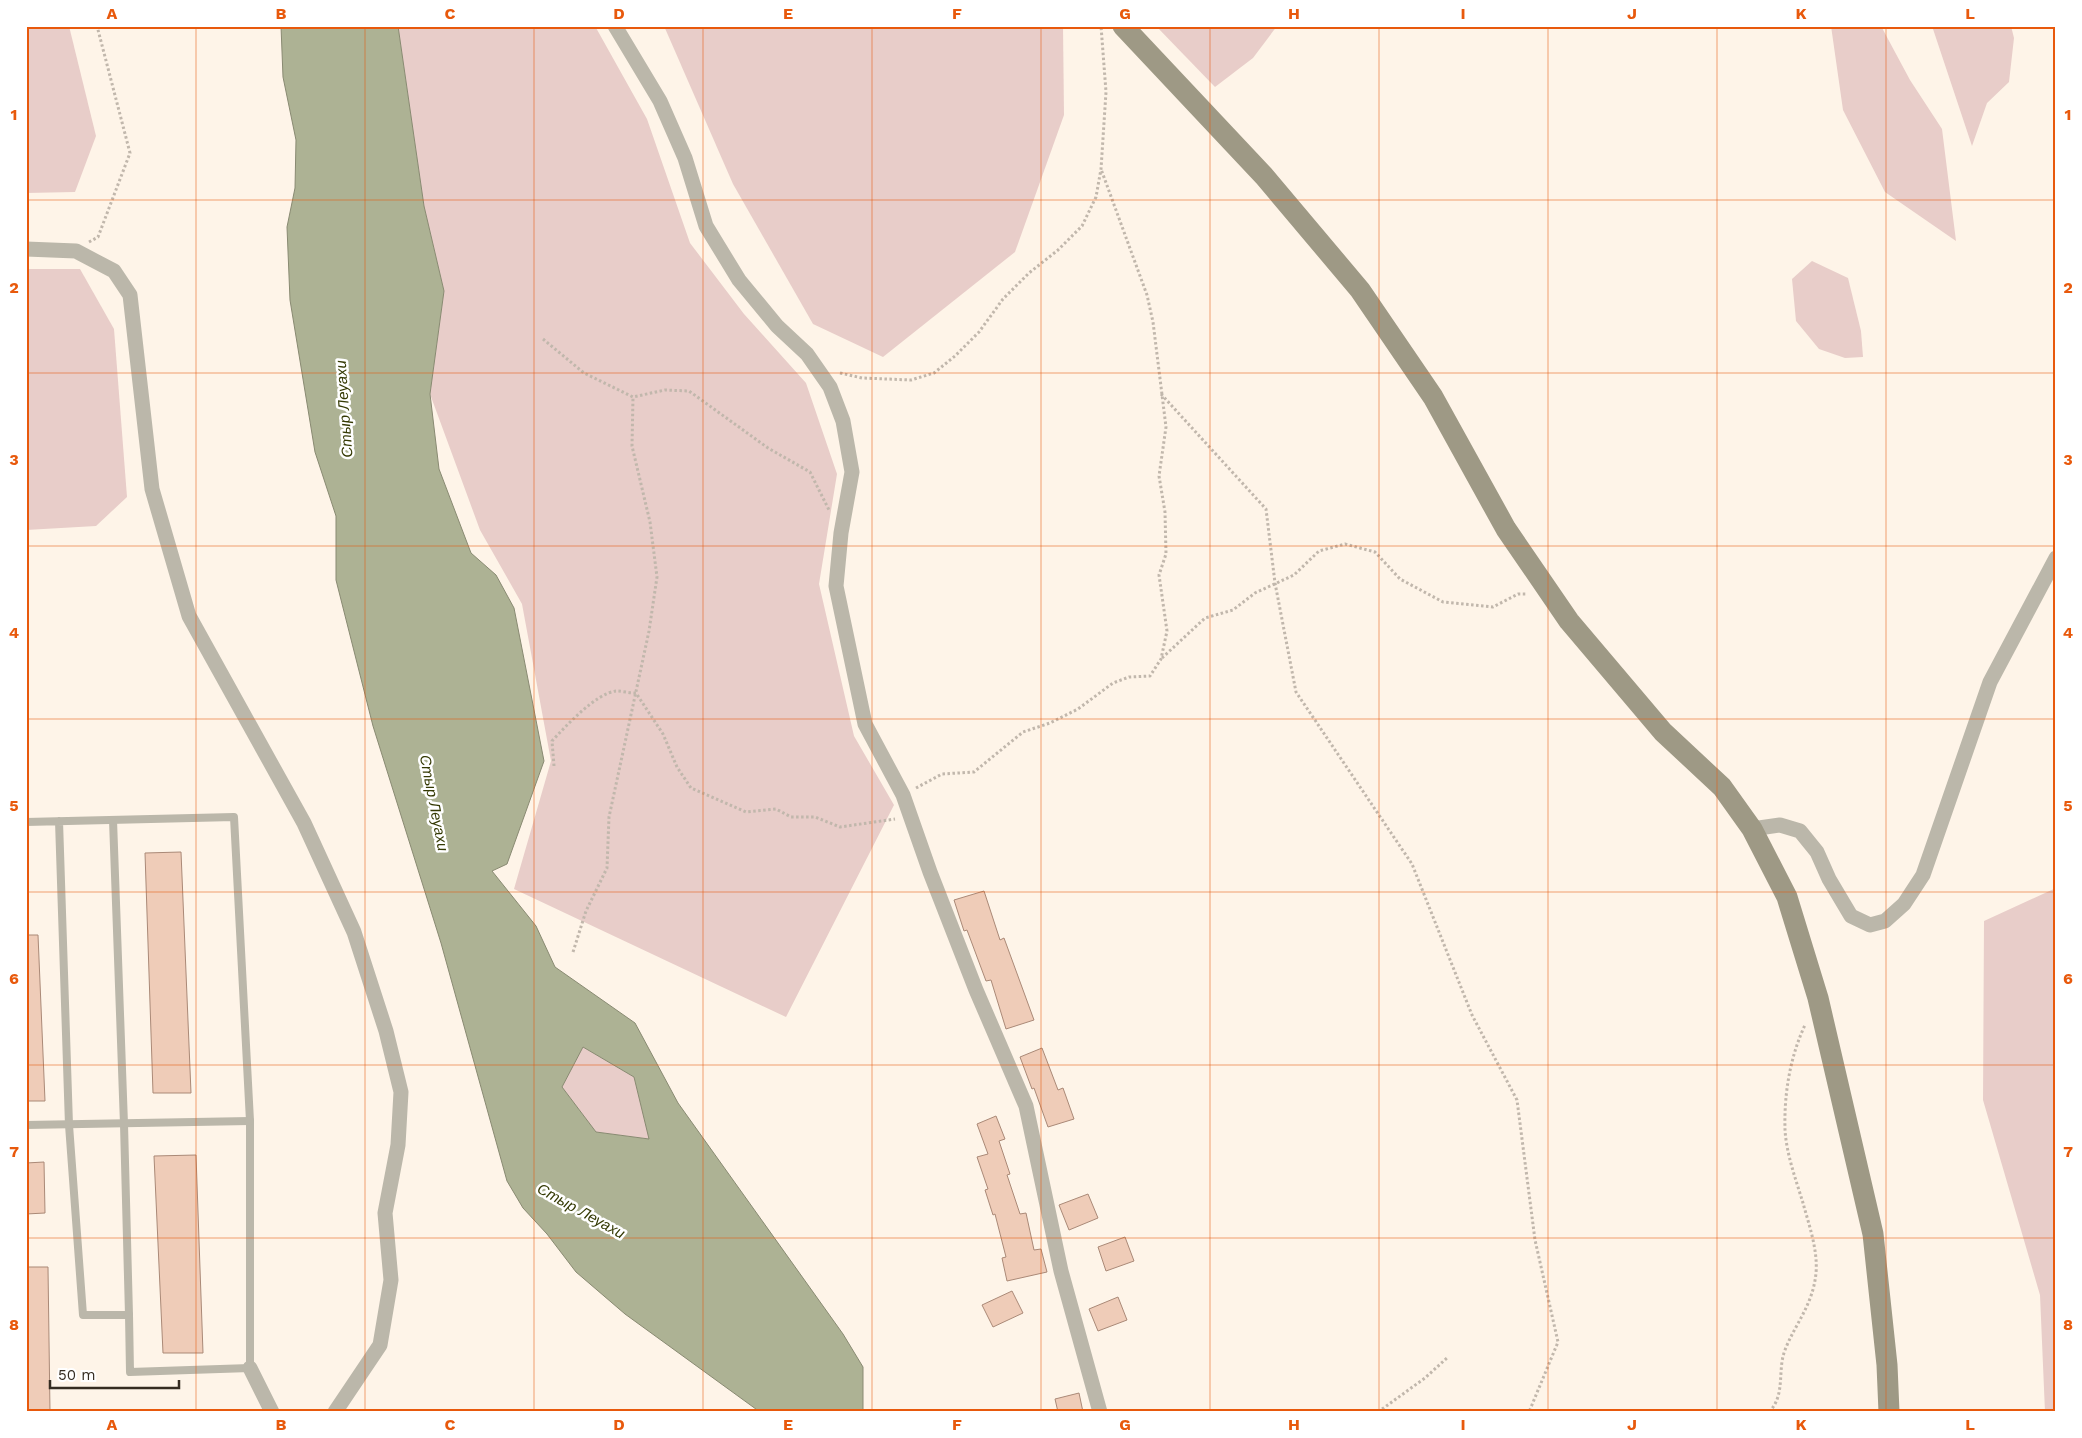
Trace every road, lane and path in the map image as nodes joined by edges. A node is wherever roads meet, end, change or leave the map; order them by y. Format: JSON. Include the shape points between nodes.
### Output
{"nodes":[{"id":1,"x":97,"y":26,"type":"edge"},
{"id":2,"x":615,"y":26,"type":"edge"},
{"id":3,"x":1101,"y":26,"type":"edge"},
{"id":4,"x":1123,"y":26,"type":"edge"},
{"id":5,"x":1101,"y":169,"type":"junction"},
{"id":6,"x":26,"y":249,"type":"edge"},
{"id":7,"x":76,"y":251,"type":"junction"},
{"id":8,"x":543,"y":339,"type":"dead end"},
{"id":9,"x":815,"y":366,"type":"junction"},
{"id":10,"x":1161,"y":394,"type":"junction"},
{"id":11,"x":633,"y":397,"type":"junction"},
{"id":12,"x":841,"y":533,"type":"junction"},
{"id":13,"x":2056,"y":558,"type":"edge"},
{"id":14,"x":1275,"y":583,"type":"junction"},
{"id":15,"x":1550,"y":593,"type":"junction"},
{"id":16,"x":1161,"y":659,"type":"junction"},
{"id":17,"x":636,"y":693,"type":"junction"},
{"id":18,"x":554,"y":766,"type":"dead end"},
{"id":19,"x":903,"y":795,"type":"junction"},
{"id":20,"x":911,"y":817,"type":"junction"},
{"id":21,"x":113,"y":820,"type":"junction"},
{"id":22,"x":59,"y":821,"type":"junction"},
{"id":23,"x":26,"y":822,"type":"edge"},
{"id":24,"x":1752,"y":829,"type":"junction"},
{"id":25,"x":572,"y":952,"type":"dead end"},
{"id":26,"x":1818,"y":998,"type":"junction"},
{"id":27,"x":250,"y":1121,"type":"junction"},
{"id":28,"x":69,"y":1124,"type":"junction"},
{"id":29,"x":124,"y":1124,"type":"junction"},
{"id":30,"x":26,"y":1125,"type":"edge"},
{"id":31,"x":129,"y":1315,"type":"junction"},
{"id":32,"x":1448,"y":1356,"type":"dead end"},
{"id":33,"x":250,"y":1368,"type":"junction"},
{"id":34,"x":272,"y":1412,"type":"edge"},
{"id":35,"x":335,"y":1412,"type":"edge"},
{"id":36,"x":1100,"y":1412,"type":"edge"},
{"id":37,"x":1378,"y":1412,"type":"edge"},
{"id":38,"x":1529,"y":1412,"type":"edge"},
{"id":39,"x":1769,"y":1412,"type":"edge"},
{"id":40,"x":1889,"y":1412,"type":"edge"}],
"edges":[{"from":1,"to":7,"type":"path","via":[[130,153],[98,237]]},
{"from":2,"to":9,"type":"street","via":[[660,101],[685,158],[706,226],[739,280]]},
{"from":3,"to":5,"type":"path","via":[[1106,92]]},
{"from":4,"to":15,"type":"main road","via":[[1264,176],[1360,290],[1433,398],[1506,529]]},
{"from":5,"to":9,"type":"path","via":[[1096,197],[1082,226],[1028,273],[1003,299],[979,332],[934,373],[911,380],[889,380],[852,376]]},
{"from":5,"to":10,"type":"path","via":[[1148,294]]},
{"from":6,"to":7,"type":"street"},
{"from":7,"to":35,"type":"street","via":[[114,271],[130,294],[152,489],[189,616],[304,823],[354,932],[386,1031],[401,1092],[398,1146],[385,1213],[391,1280],[380,1344]]},
{"from":8,"to":11,"type":"path","via":[[584,373]]},
{"from":9,"to":12,"type":"street","via":[[830,388],[843,421],[852,472]]},
{"from":10,"to":14,"type":"path","via":[[1266,509]]},
{"from":10,"to":16,"type":"path","via":[[1166,427],[1159,476],[1166,554],[1159,575],[1167,631]]},
{"from":11,"to":12,"type":"path","via":[[665,390],[689,392],[768,448],[810,472]]},
{"from":11,"to":17,"type":"path","via":[[632,446],[650,522],[657,577]]},
{"from":12,"to":19,"type":"street","via":[[836,586],[865,724]]},
{"from":13,"to":24,"type":"street","via":[[1990,682],[1923,875],[1904,904],[1885,921],[1870,925],[1851,916],[1817,852],[1800,831],[1780,824]]},
{"from":14,"to":15,"type":"path","via":[[1294,575],[1319,551],[1345,544],[1375,552],[1400,579],[1444,602],[1493,607],[1518,594]]},
{"from":14,"to":16,"type":"path","via":[[1233,610],[1205,618]]},
{"from":14,"to":38,"type":"path","via":[[1296,692],[1412,864],[1472,1015],[1516,1100],[1535,1240],[1558,1342]]},
{"from":15,"to":24,"type":"main road","via":[[1569,621],[1663,732],[1722,787]]},
{"from":16,"to":19,"type":"path","via":[[1150,676],[1129,677],[1113,683],[1078,709],[1023,732],[974,772],[942,774]]},
{"from":17,"to":18,"type":"path","via":[[615,691],[593,702],[574,718],[552,741]]},
{"from":17,"to":20,"type":"path","via":[[663,734],[676,767],[691,788],[746,812],[776,809],[791,817],[815,817],[840,826]]},
{"from":17,"to":25,"type":"path","via":[[609,817],[607,868],[586,911]]},
{"from":19,"to":20,"type":"street"},
{"from":20,"to":36,"type":"street","via":[[976,990],[1026,1106],[1060,1271]]},
{"from":21,"to":22,"type":"lane"},
{"from":21,"to":27,"type":"lane","via":[[234,817]]},
{"from":21,"to":29,"type":"lane"},
{"from":22,"to":23,"type":"lane"},
{"from":22,"to":28,"type":"lane"},
{"from":24,"to":26,"type":"main road","via":[[1787,896]]},
{"from":26,"to":39,"type":"path","via":[[1798,1040],[1786,1091],[1785,1130],[1815,1250],[1816,1274],[1806,1312],[1784,1351],[1780,1392]]},
{"from":26,"to":40,"type":"main road","via":[[1873,1234]]},
{"from":27,"to":29,"type":"lane"},
{"from":27,"to":33,"type":"lane"},
{"from":28,"to":29,"type":"lane"},
{"from":28,"to":30,"type":"lane"},
{"from":28,"to":31,"type":"lane","via":[[83,1315]]},
{"from":29,"to":31,"type":"lane"},
{"from":31,"to":33,"type":"lane","via":[[130,1372]]},
{"from":32,"to":37,"type":"path","via":[[1425,1378]]},
{"from":33,"to":34,"type":"street"}]}
